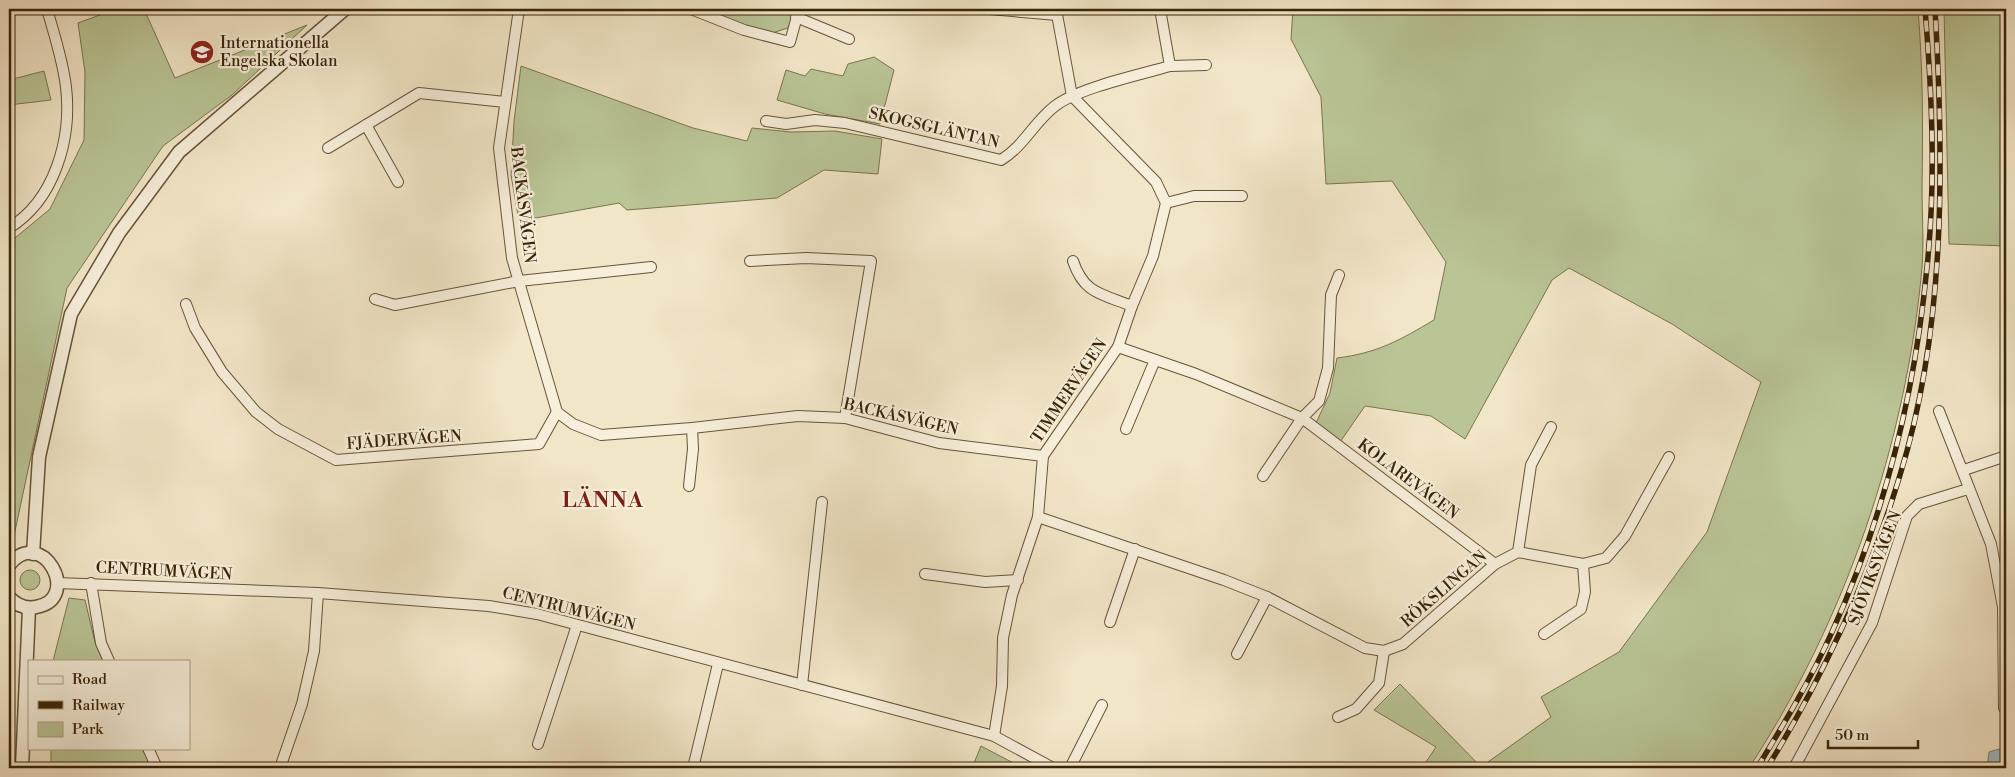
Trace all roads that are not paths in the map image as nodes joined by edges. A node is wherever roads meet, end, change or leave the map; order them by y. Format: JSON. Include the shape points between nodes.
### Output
{"nodes":[{"id":1,"x":47,"y":9,"type":"edge"},
{"id":2,"x":345,"y":9,"type":"edge"},
{"id":3,"x":519,"y":9,"type":"edge"},
{"id":4,"x":691,"y":9,"type":"edge"},
{"id":5,"x":989,"y":9,"type":"edge"},
{"id":6,"x":1160,"y":9,"type":"edge"},
{"id":7,"x":1056,"y":12,"type":"edge"},
{"id":8,"x":798,"y":13,"type":"edge"},
{"id":9,"x":849,"y":39,"type":"dead end"},
{"id":10,"x":1206,"y":64,"type":"dead end"},
{"id":11,"x":1170,"y":66,"type":"junction"},
{"id":12,"x":1072,"y":96,"type":"junction"},
{"id":13,"x":505,"y":102,"type":"junction"},
{"id":14,"x":766,"y":121,"type":"dead end"},
{"id":15,"x":366,"y":125,"type":"junction"},
{"id":16,"x":328,"y":148,"type":"dead end"},
{"id":17,"x":398,"y":182,"type":"dead end"},
{"id":18,"x":1242,"y":196,"type":"dead end"},
{"id":19,"x":1166,"y":203,"type":"junction"},
{"id":20,"x":9,"y":228,"type":"edge"},
{"id":21,"x":750,"y":261,"type":"dead end"},
{"id":22,"x":1073,"y":261,"type":"dead end"},
{"id":23,"x":651,"y":267,"type":"dead end"},
{"id":24,"x":1339,"y":275,"type":"dead end"},
{"id":25,"x":519,"y":281,"type":"junction"},
{"id":26,"x":375,"y":299,"type":"dead end"},
{"id":27,"x":186,"y":304,"type":"dead end"},
{"id":28,"x":1132,"y":306,"type":"junction"},
{"id":29,"x":2006,"y":324,"type":"edge"},
{"id":30,"x":2006,"y":345,"type":"edge"},
{"id":31,"x":1118,"y":347,"type":"junction"},
{"id":32,"x":1155,"y":360,"type":"junction"},
{"id":33,"x":1939,"y":411,"type":"dead end"},
{"id":34,"x":558,"y":412,"type":"junction"},
{"id":35,"x":845,"y":418,"type":"junction"},
{"id":36,"x":1302,"y":418,"type":"junction"},
{"id":37,"x":1551,"y":427,"type":"dead end"},
{"id":38,"x":692,"y":428,"type":"junction"},
{"id":39,"x":1126,"y":428,"type":"dead end"},
{"id":40,"x":1043,"y":456,"type":"junction"},
{"id":41,"x":2006,"y":456,"type":"edge"},
{"id":42,"x":1669,"y":457,"type":"dead end"},
{"id":43,"x":1964,"y":470,"type":"junction"},
{"id":44,"x":1263,"y":476,"type":"dead end"},
{"id":45,"x":689,"y":486,"type":"dead end"},
{"id":46,"x":1968,"y":489,"type":"junction"},
{"id":47,"x":822,"y":502,"type":"dead end"},
{"id":48,"x":1038,"y":517,"type":"junction"},
{"id":49,"x":1135,"y":549,"type":"junction"},
{"id":50,"x":1518,"y":552,"type":"junction"},
{"id":51,"x":34,"y":554,"type":"junction"},
{"id":52,"x":1495,"y":564,"type":"junction"},
{"id":53,"x":1583,"y":564,"type":"junction"},
{"id":54,"x":9,"y":565,"type":"edge"},
{"id":55,"x":925,"y":574,"type":"dead end"},
{"id":56,"x":1018,"y":580,"type":"junction"},
{"id":57,"x":57,"y":583,"type":"junction"},
{"id":58,"x":91,"y":583,"type":"junction"},
{"id":59,"x":318,"y":593,"type":"junction"},
{"id":60,"x":9,"y":597,"type":"edge"},
{"id":61,"x":1267,"y":597,"type":"junction"},
{"id":62,"x":29,"y":608,"type":"junction"},
{"id":63,"x":1110,"y":622,"type":"dead end"},
{"id":64,"x":577,"y":625,"type":"junction"},
{"id":65,"x":1544,"y":634,"type":"dead end"},
{"id":66,"x":1384,"y":651,"type":"junction"},
{"id":67,"x":1237,"y":654,"type":"dead end"},
{"id":68,"x":109,"y":660,"type":"edge"},
{"id":69,"x":718,"y":664,"type":"junction"},
{"id":70,"x":802,"y":685,"type":"junction"},
{"id":71,"x":1102,"y":705,"type":"dead end"},
{"id":72,"x":2004,"y":708,"type":"dead end"},
{"id":73,"x":1338,"y":717,"type":"dead end"},
{"id":74,"x":994,"y":736,"type":"junction"},
{"id":75,"x":538,"y":744,"type":"dead end"},
{"id":76,"x":149,"y":750,"type":"edge"},
{"id":77,"x":22,"y":768,"type":"edge"},
{"id":78,"x":157,"y":768,"type":"edge"},
{"id":79,"x":280,"y":768,"type":"edge"},
{"id":80,"x":694,"y":768,"type":"edge"},
{"id":81,"x":1053,"y":768,"type":"edge"},
{"id":82,"x":1070,"y":768,"type":"edge"},
{"id":83,"x":1794,"y":768,"type":"edge"}],
"edges":[{"from":1,"to":20,"type":"street","via":[[66,87],[66,124],[59,162],[47,190]]},
{"from":2,"to":51,"type":"street","via":[[179,152],[119,233],[71,314],[39,457]]},
{"from":3,"to":13,"type":"street","name":"BACKÅSVÄGEN"},
{"from":4,"to":8,"type":"street","via":[[744,30],[790,42]]},
{"from":5,"to":7,"type":"street"},
{"from":6,"to":11,"type":"street"},
{"from":7,"to":12,"type":"street"},
{"from":8,"to":9,"type":"street"},
{"from":10,"to":11,"type":"street"},
{"from":11,"to":12,"type":"street"},
{"from":12,"to":14,"type":"street","name":"SKOGSGLÄNTAN","via":[[1054,107],[1015,151],[1001,160],[845,123]]},
{"from":12,"to":19,"type":"street","via":[[1156,182]]},
{"from":13,"to":15,"type":"street","via":[[419,93]]},
{"from":13,"to":25,"type":"street","name":"BACKÅSVÄGEN","via":[[499,148],[512,258]]},
{"from":15,"to":16,"type":"street"},
{"from":15,"to":17,"type":"street"},
{"from":18,"to":19,"type":"street","via":[[1194,196]]},
{"from":19,"to":28,"type":"street","name":"TIMMERVÄGEN","via":[[1153,256]]},
{"from":21,"to":35,"type":"street","via":[[806,258],[871,261]]},
{"from":22,"to":28,"type":"street","via":[[1078,277],[1088,288]]},
{"from":23,"to":25,"type":"street","name":"BACKÅSVÄGEN"},
{"from":24,"to":36,"type":"street","via":[[1331,295],[1328,368],[1319,401]]},
{"from":25,"to":26,"type":"street","via":[[395,305]]},
{"from":25,"to":34,"type":"street","name":"BACKÅSVÄGEN"},
{"from":27,"to":34,"type":"street","name":"FJÄDERVÄGEN","via":[[222,372],[256,412],[278,429],[336,460],[540,444]]},
{"from":28,"to":31,"type":"street","name":"TIMMERVÄGEN"},
{"from":29,"to":30,"type":"street"},
{"from":31,"to":32,"type":"street","name":"KOLAREVÄGEN"},
{"from":31,"to":40,"type":"street","name":"TIMMERVÄGEN"},
{"from":32,"to":36,"type":"street","name":"KOLAREVÄGEN"},
{"from":32,"to":39,"type":"street"},
{"from":33,"to":43,"type":"street"},
{"from":34,"to":38,"type":"street","name":"BACKÅSVÄGEN","via":[[573,424],[601,435]]},
{"from":35,"to":38,"type":"street","name":"BACKÅSVÄGEN","via":[[798,416]]},
{"from":35,"to":40,"type":"street","name":"BACKÅSVÄGEN","via":[[940,443]]},
{"from":36,"to":44,"type":"street"},
{"from":36,"to":52,"type":"street","name":"KOLAREVÄGEN"},
{"from":37,"to":50,"type":"street","via":[[1531,465]]},
{"from":38,"to":45,"type":"street"},
{"from":40,"to":48,"type":"street","name":"TIMMERVÄGEN"},
{"from":41,"to":43,"type":"street"},
{"from":42,"to":53,"type":"street","via":[[1625,536],[1606,558]]},
{"from":43,"to":46,"type":"street"},
{"from":46,"to":72,"type":"street","via":[[1991,544],[2003,607]]},
{"from":46,"to":83,"type":"street","name":"SJÖVIKSVÄGEN","via":[[1918,504],[1908,516],[1872,623]]},
{"from":47,"to":70,"type":"street"},
{"from":48,"to":49,"type":"street"},
{"from":48,"to":56,"type":"street","name":"TIMMERVÄGEN"},
{"from":49,"to":61,"type":"street"},
{"from":49,"to":63,"type":"street"},
{"from":50,"to":52,"type":"street","name":"RÖKSLINGAN"},
{"from":50,"to":53,"type":"street"},
{"from":51,"to":54,"type":"street","via":[[17,558]]},
{"from":51,"to":57,"type":"street","via":[[51,564]]},
{"from":52,"to":66,"type":"street","name":"RÖKSLINGAN","via":[[1403,644]]},
{"from":53,"to":65,"type":"street","via":[[1585,592],[1581,609]]},
{"from":55,"to":56,"type":"street","via":[[984,582]]},
{"from":56,"to":74,"type":"street","name":"TIMMERVÄGEN","via":[[1003,638],[1002,686]]},
{"from":57,"to":58,"type":"street","name":"CENTRUMVÄGEN"},
{"from":57,"to":62,"type":"street","via":[[55,593],[48,601]]},
{"from":58,"to":59,"type":"street","name":"CENTRUMVÄGEN"},
{"from":58,"to":68,"type":"street","via":[[101,643]]},
{"from":59,"to":64,"type":"street","name":"CENTRUMVÄGEN","via":[[489,606]]},
{"from":59,"to":79,"type":"street","via":[[314,651],[302,704]]},
{"from":60,"to":62,"type":"street"},
{"from":61,"to":66,"type":"street","via":[[1365,648]]},
{"from":61,"to":67,"type":"street"},
{"from":62,"to":77,"type":"street"},
{"from":64,"to":69,"type":"street","name":"CENTRUMVÄGEN"},
{"from":64,"to":75,"type":"street"},
{"from":66,"to":73,"type":"street","via":[[1379,684],[1356,709]]},
{"from":69,"to":70,"type":"street","name":"CENTRUMVÄGEN"},
{"from":69,"to":80,"type":"street"},
{"from":70,"to":74,"type":"street","name":"CENTRUMVÄGEN"},
{"from":71,"to":82,"type":"street"},
{"from":74,"to":81,"type":"street","name":"CENTRUMVÄGEN"},
{"from":76,"to":78,"type":"street"}]}
